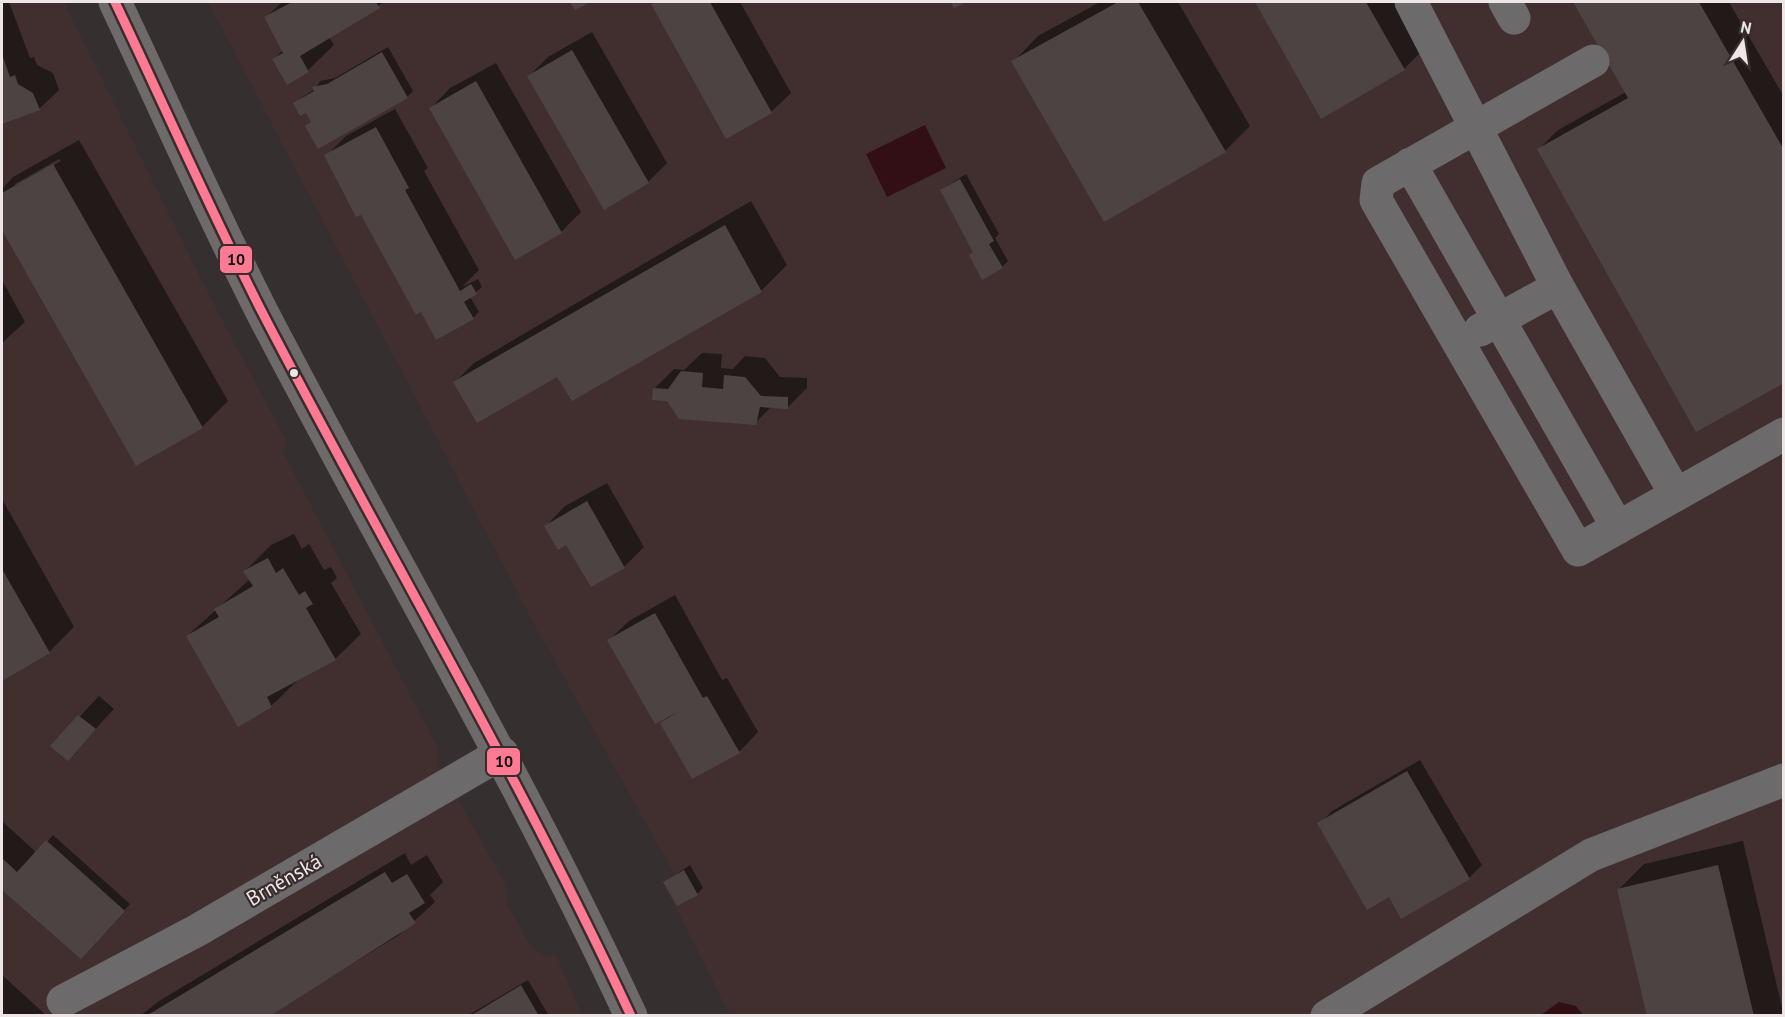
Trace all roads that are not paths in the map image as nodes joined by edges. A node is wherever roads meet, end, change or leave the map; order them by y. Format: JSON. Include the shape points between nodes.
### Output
{"nodes":[{"id":1,"x":115,"y":2,"type":"edge"},
{"id":2,"x":1411,"y":2,"type":"edge"},
{"id":3,"x":1593,"y":61,"type":"dead end"},
{"id":4,"x":1477,"y":126,"type":"junction"},
{"id":5,"x":1410,"y":164,"type":"junction"},
{"id":6,"x":1558,"y":287,"type":"junction"},
{"id":7,"x":1499,"y":320,"type":"junction"},
{"id":8,"x":1460,"y":342,"type":"junction"},
{"id":9,"x":1784,"y":434,"type":"edge"},
{"id":10,"x":1676,"y":495,"type":"junction"},
{"id":11,"x":1618,"y":528,"type":"junction"},
{"id":12,"x":502,"y":753,"type":"junction"},
{"id":13,"x":1784,"y":780,"type":"edge"},
{"id":14,"x":63,"y":1001,"type":"dead end"},
{"id":15,"x":631,"y":1016,"type":"edge"},
{"id":16,"x":1327,"y":1016,"type":"edge"}],
"edges":[{"from":1,"to":12,"type":"main road","via":[[262,311]]},
{"from":2,"to":4,"type":"lane"},
{"from":3,"to":4,"type":"lane"},
{"from":4,"to":5,"type":"lane"},
{"from":4,"to":6,"type":"lane"},
{"from":5,"to":7,"type":"lane"},
{"from":5,"to":8,"type":"lane","via":[[1378,183],[1376,200]]},
{"from":6,"to":7,"type":"lane"},
{"from":6,"to":10,"type":"lane"},
{"from":7,"to":8,"type":"lane"},
{"from":7,"to":11,"type":"lane"},
{"from":8,"to":11,"type":"lane","via":[[1578,550]]},
{"from":9,"to":10,"type":"lane"},
{"from":10,"to":11,"type":"lane"},
{"from":12,"to":14,"type":"lane","name":"Brněnská","via":[[196,931]]},
{"from":12,"to":15,"type":"main road","via":[[577,898]]},
{"from":13,"to":16,"type":"lane","via":[[1592,855]]}]}
